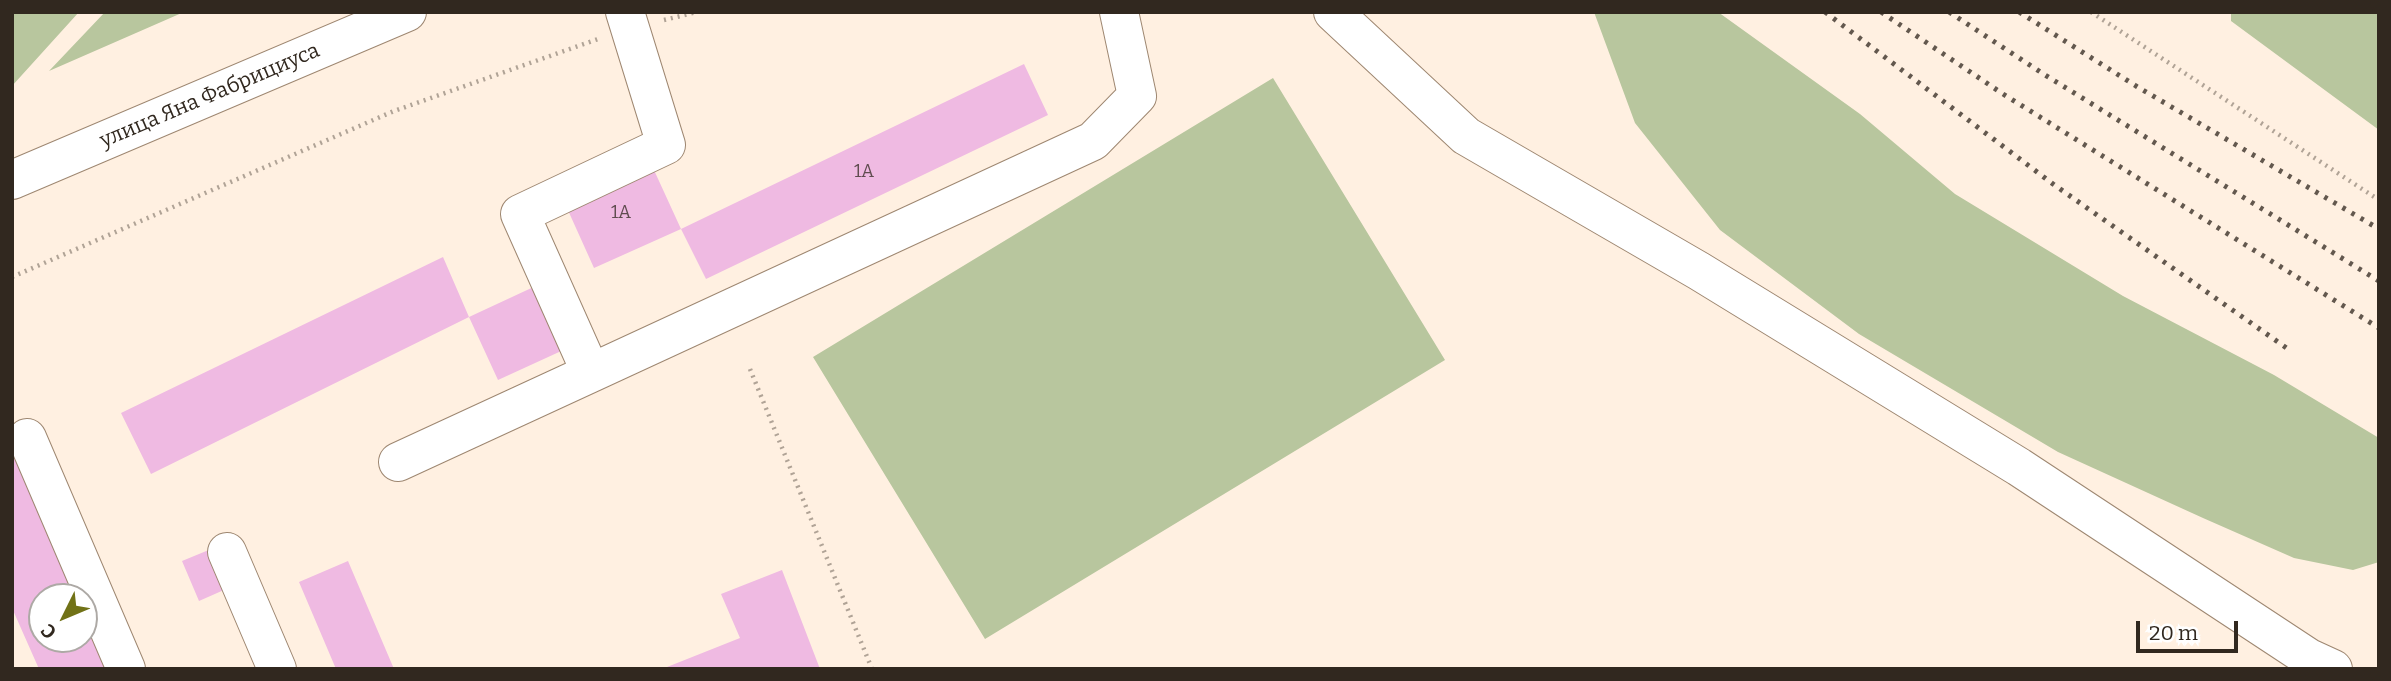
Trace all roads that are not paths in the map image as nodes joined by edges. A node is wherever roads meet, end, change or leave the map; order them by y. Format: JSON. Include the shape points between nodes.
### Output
{"nodes":[{"id":1,"x":407,"y":12,"type":"edge"},
{"id":2,"x":1119,"y":12,"type":"edge"},
{"id":3,"x":1333,"y":12,"type":"edge"},
{"id":4,"x":627,"y":20,"type":"edge"},
{"id":5,"x":12,"y":180,"type":"edge"},
{"id":6,"x":591,"y":373,"type":"junction"},
{"id":7,"x":27,"y":438,"type":"dead end"},
{"id":8,"x":398,"y":461,"type":"dead end"},
{"id":9,"x":227,"y":552,"type":"dead end"},
{"id":10,"x":127,"y":669,"type":"edge"},
{"id":11,"x":277,"y":669,"type":"edge"},
{"id":12,"x":2333,"y":669,"type":"edge"}],
"edges":[{"from":1,"to":5,"type":"main road","name":"улица Яна Фабрициуса"},
{"from":2,"to":6,"type":"main road","via":[[1137,96],[1093,141]]},
{"from":3,"to":12,"type":"main road","via":[[1466,136],[1699,271],[2019,467],[2309,658]]},
{"from":4,"to":6,"type":"main road","via":[[666,145],[520,214]]},
{"from":6,"to":8,"type":"main road"},
{"from":7,"to":10,"type":"main road"},
{"from":9,"to":11,"type":"main road"}]}
